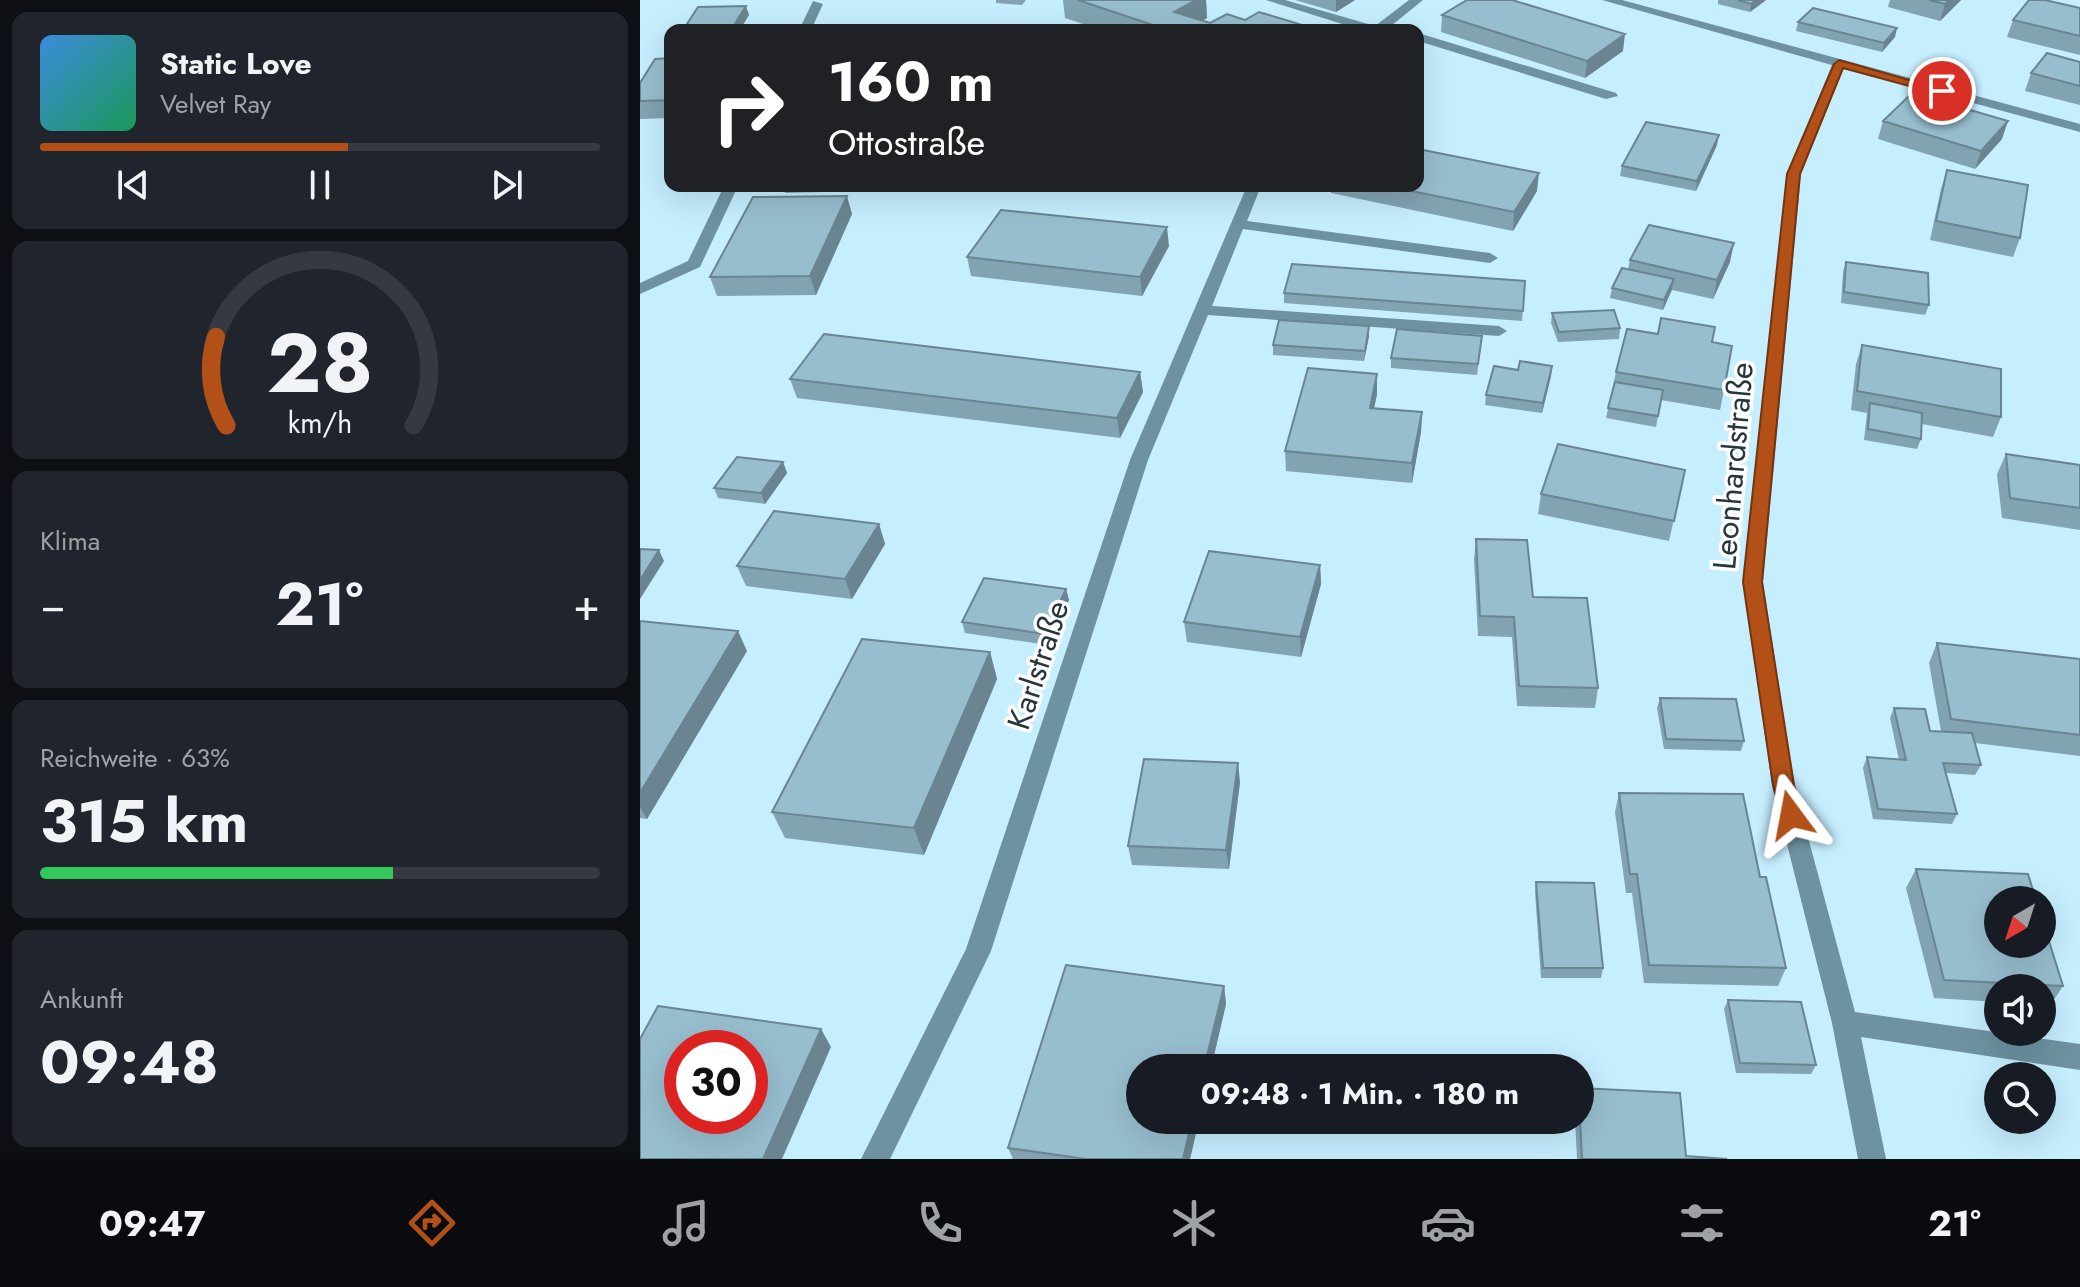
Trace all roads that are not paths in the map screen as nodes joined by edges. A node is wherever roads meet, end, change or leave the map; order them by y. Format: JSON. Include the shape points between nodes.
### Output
{"nodes":[{"id":1,"x":1272,"y":0,"type":"edge"},
{"id":2,"x":1417,"y":0,"type":"edge"},
{"id":3,"x":1608,"y":0,"type":"edge"},
{"id":4,"x":817,"y":4,"type":"dead end"},
{"id":5,"x":808,"y":24,"type":"edge"},
{"id":6,"x":1363,"y":24,"type":"edge"},
{"id":7,"x":1388,"y":24,"type":"edge"},
{"id":8,"x":1424,"y":39,"type":"edge"},
{"id":9,"x":1839,"y":64,"type":"junction"},
{"id":10,"x":1611,"y":96,"type":"dead end"},
{"id":11,"x":2080,"y":128,"type":"edge"},
{"id":12,"x":728,"y":192,"type":"edge"},
{"id":13,"x":1251,"y":192,"type":"edge"},
{"id":14,"x":1238,"y":224,"type":"junction"},
{"id":15,"x":1490,"y":258,"type":"dead end"},
{"id":16,"x":640,"y":289,"type":"edge"},
{"id":17,"x":1203,"y":310,"type":"junction"},
{"id":18,"x":1499,"y":331,"type":"dead end"},
{"id":19,"x":1845,"y":1023,"type":"junction"},
{"id":20,"x":2080,"y":1057,"type":"edge"},
{"id":21,"x":875,"y":1159,"type":"edge"},
{"id":22,"x":1872,"y":1159,"type":"edge"}],
"edges":[{"from":1,"to":6,"type":"street"},
{"from":2,"to":7,"type":"street"},
{"from":3,"to":9,"type":"street"},
{"from":4,"to":5,"type":"street"},
{"from":8,"to":10,"type":"street"},
{"from":9,"to":11,"type":"street"},
{"from":9,"to":19,"type":"street","name":"Leonhardstraße","via":[[1794,174],[1753,582],[1783,785]]},
{"from":12,"to":16,"type":"street","via":[[694,264]]},
{"from":13,"to":14,"type":"street","name":"Karlstraße"},
{"from":14,"to":15,"type":"street"},
{"from":14,"to":17,"type":"street","name":"Karlstraße"},
{"from":17,"to":18,"type":"street"},
{"from":17,"to":21,"type":"street","name":"Karlstraße","via":[[1139,460],[978,951]]},
{"from":19,"to":20,"type":"street"},
{"from":19,"to":22,"type":"street","name":"Leonhardstraße"}]}
